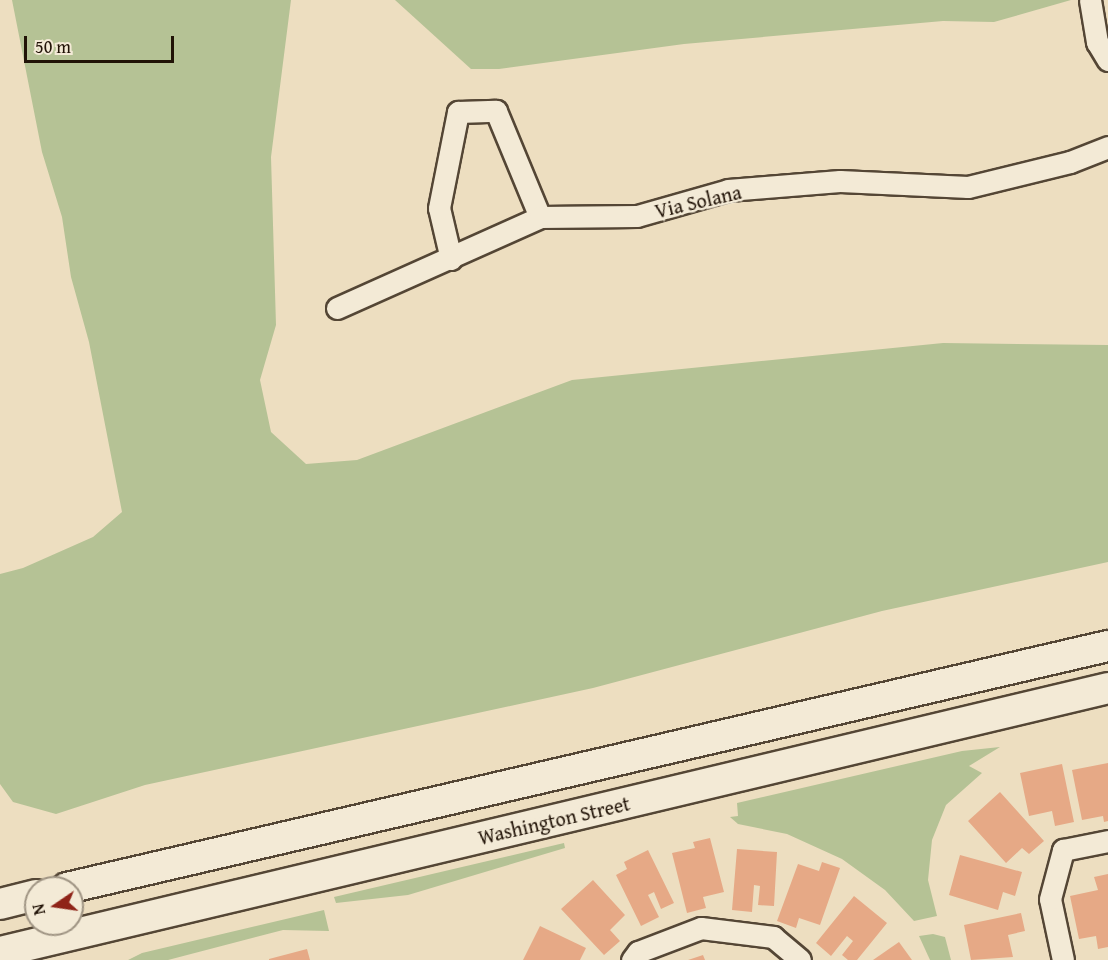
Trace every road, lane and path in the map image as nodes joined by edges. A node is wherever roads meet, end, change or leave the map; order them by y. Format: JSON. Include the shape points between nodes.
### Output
{"nodes":[{"id":1,"x":1090,"y":0,"type":"edge"},
{"id":2,"x":1108,"y":60,"type":"edge"},
{"id":3,"x":1108,"y":147,"type":"edge"},
{"id":4,"x":540,"y":217,"type":"junction"},
{"id":5,"x":451,"y":259,"type":"junction"},
{"id":6,"x":338,"y":308,"type":"dead end"},
{"id":7,"x":1108,"y":646,"type":"edge"},
{"id":8,"x":1108,"y":688,"type":"edge"},
{"id":9,"x":1108,"y":841,"type":"edge"},
{"id":10,"x":84,"y":884,"type":"edge"},
{"id":11,"x":24,"y":898,"type":"edge"},
{"id":12,"x":0,"y":903,"type":"edge"},
{"id":13,"x":0,"y":952,"type":"edge"},
{"id":14,"x":632,"y":960,"type":"edge"},
{"id":15,"x":801,"y":960,"type":"edge"},
{"id":16,"x":1063,"y":960,"type":"edge"}],
"edges":[{"from":1,"to":2,"type":"street","via":[[1097,42]]},
{"from":3,"to":4,"type":"street","name":"Via Solana","via":[[1070,162],[968,187],[840,181],[728,190],[637,216]]},
{"from":4,"to":5,"type":"street","name":"Via Solana"},
{"from":4,"to":5,"type":"street","via":[[496,111],[458,112],[439,208]]},
{"from":5,"to":6,"type":"street","name":"Via Solana"},
{"from":7,"to":10,"type":"main road"},
{"from":8,"to":13,"type":"main road","name":"Washington Street"},
{"from":9,"to":16,"type":"street","via":[[1063,850],[1050,899]]},
{"from":11,"to":12,"type":"main road"},
{"from":14,"to":15,"type":"street","via":[[638,952],[701,928],[773,937]]}]}
